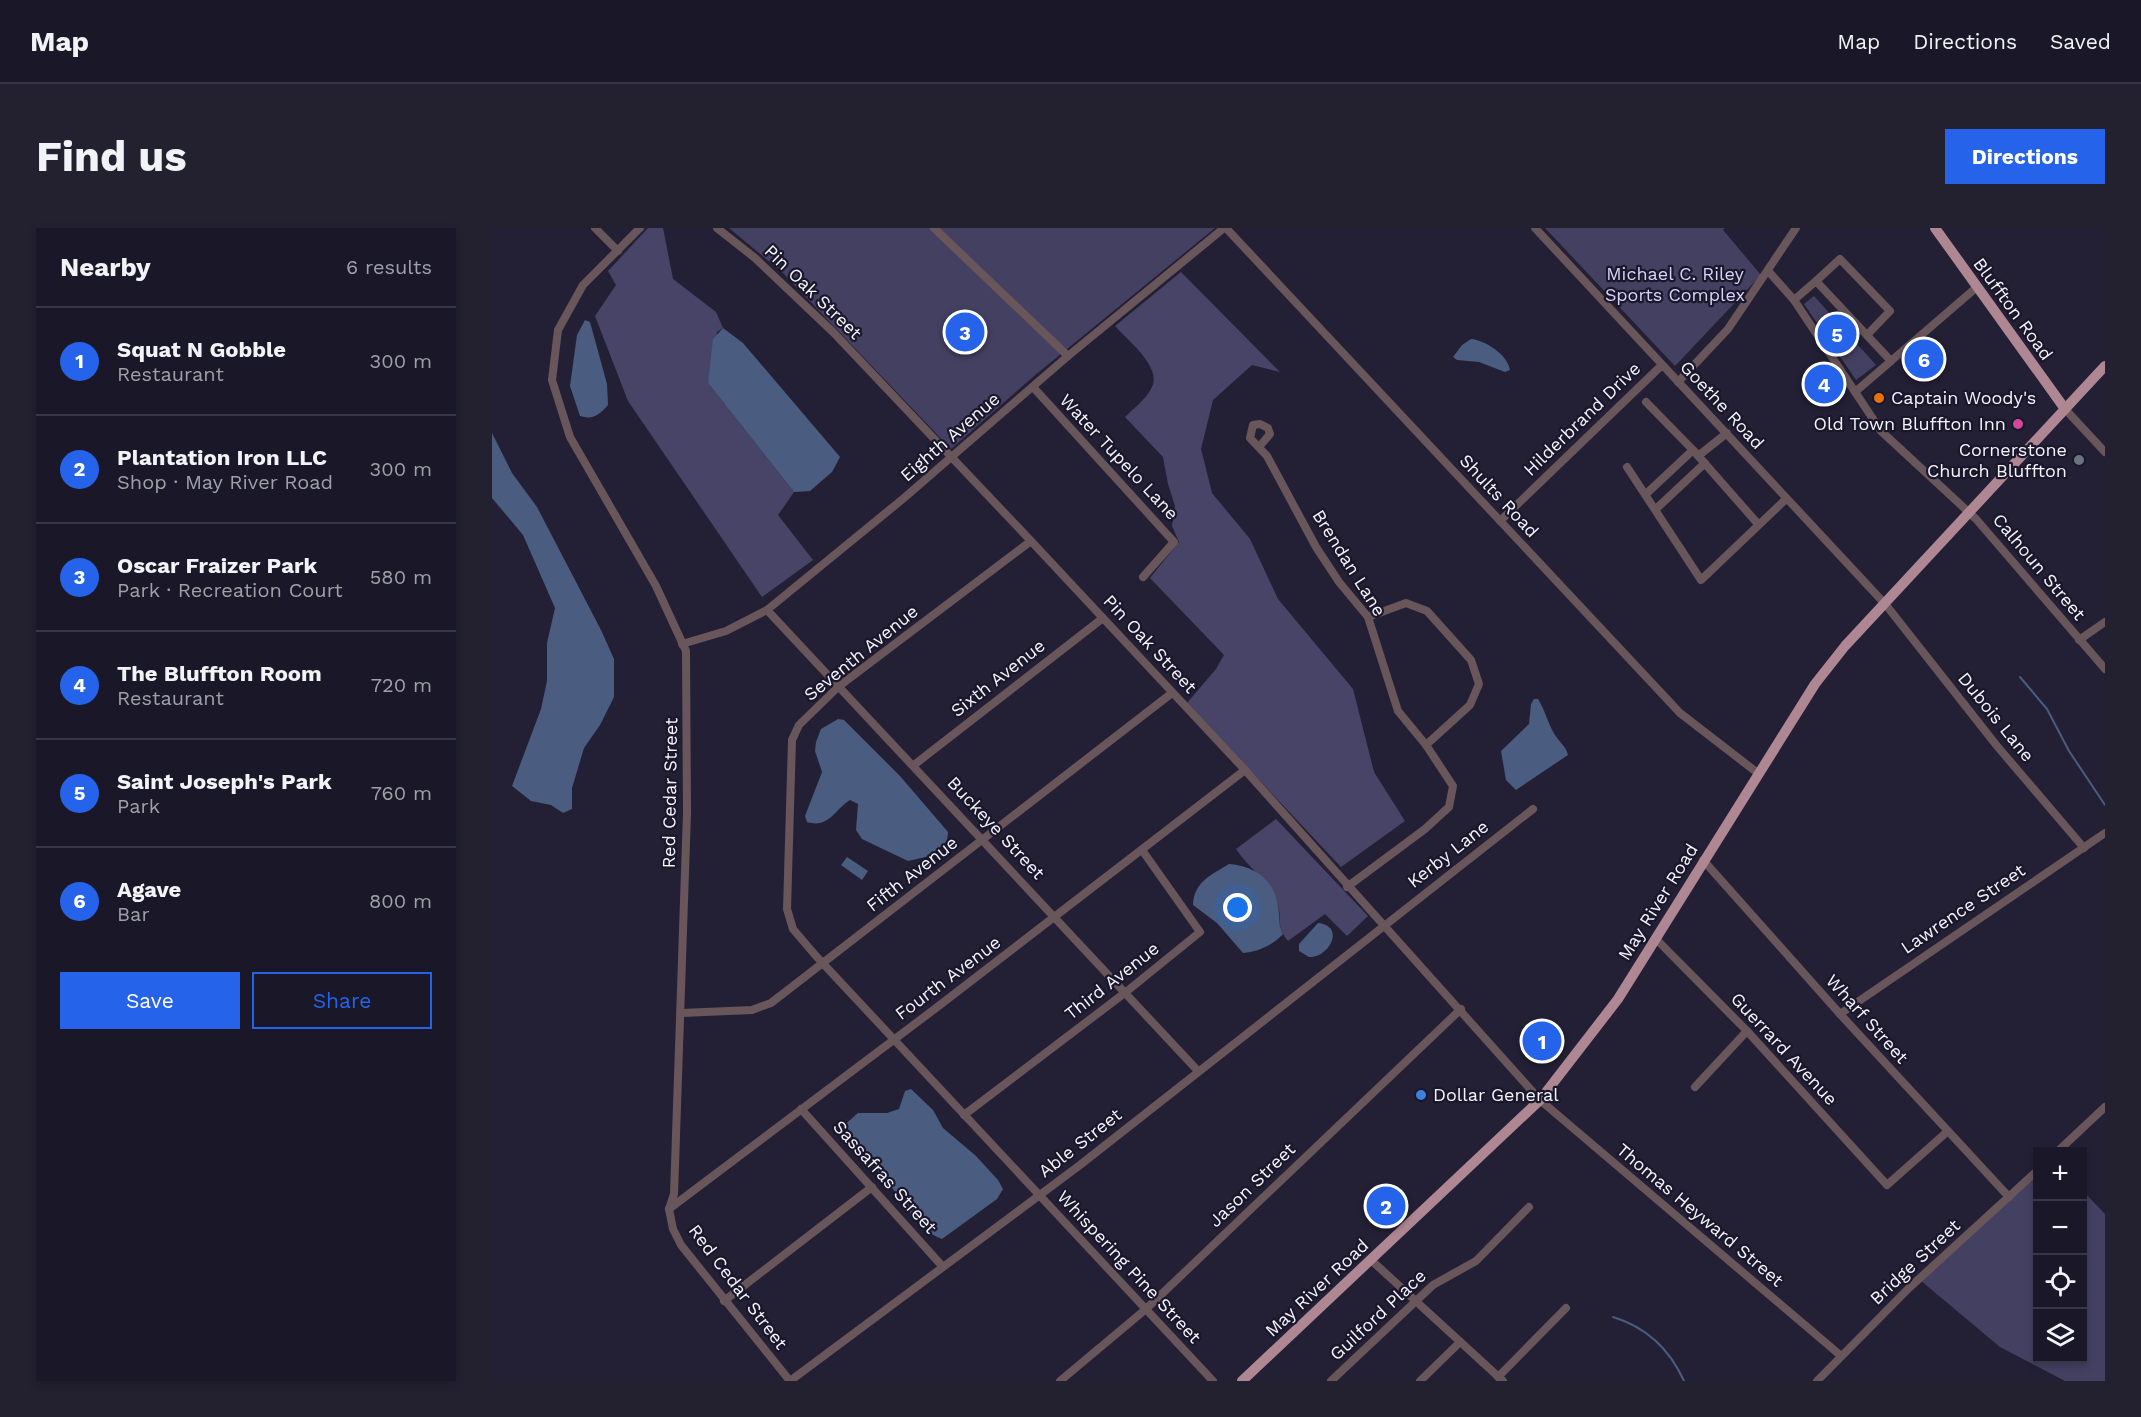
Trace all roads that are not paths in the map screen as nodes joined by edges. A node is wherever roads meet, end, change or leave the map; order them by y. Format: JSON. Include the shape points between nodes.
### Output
{"nodes":[{"id":1,"x":595,"y":228,"type":"edge"},
{"id":2,"x":640,"y":228,"type":"edge"},
{"id":3,"x":717,"y":228,"type":"edge"},
{"id":4,"x":934,"y":228,"type":"edge"},
{"id":5,"x":1225,"y":228,"type":"edge"},
{"id":6,"x":1535,"y":228,"type":"edge"},
{"id":7,"x":1796,"y":228,"type":"edge"},
{"id":8,"x":1935,"y":228,"type":"edge"},
{"id":9,"x":618,"y":251,"type":"junction"},
{"id":10,"x":1769,"y":272,"type":"junction"},
{"id":11,"x":1816,"y":281,"type":"junction"},
{"id":12,"x":1977,"y":287,"type":"junction"},
{"id":13,"x":1794,"y":300,"type":"junction"},
{"id":14,"x":1867,"y":335,"type":"junction"},
{"id":15,"x":1068,"y":356,"type":"junction"},
{"id":16,"x":1891,"y":361,"type":"junction"},
{"id":17,"x":1662,"y":365,"type":"junction"},
{"id":18,"x":2105,"y":366,"type":"edge"},
{"id":19,"x":1678,"y":382,"type":"junction"},
{"id":20,"x":1033,"y":387,"type":"junction"},
{"id":21,"x":1855,"y":392,"type":"junction"},
{"id":22,"x":1646,"y":402,"type":"dead end"},
{"id":23,"x":2065,"y":409,"type":"junction"},
{"id":24,"x":1726,"y":433,"type":"junction"},
{"id":25,"x":1259,"y":447,"type":"dead end"},
{"id":26,"x":2105,"y":452,"type":"edge"},
{"id":27,"x":1696,"y":453,"type":"junction"},
{"id":28,"x":950,"y":458,"type":"junction"},
{"id":29,"x":1705,"y":464,"type":"junction"},
{"id":30,"x":1627,"y":467,"type":"dead end"},
{"id":31,"x":1646,"y":494,"type":"junction"},
{"id":32,"x":1786,"y":499,"type":"junction"},
{"id":33,"x":1656,"y":509,"type":"junction"},
{"id":34,"x":1970,"y":513,"type":"junction"},
{"id":35,"x":1500,"y":521,"type":"junction"},
{"id":36,"x":1758,"y":524,"type":"junction"},
{"id":37,"x":1031,"y":541,"type":"junction"},
{"id":38,"x":1143,"y":577,"type":"dead end"},
{"id":39,"x":1886,"y":605,"type":"junction"},
{"id":40,"x":767,"y":610,"type":"junction"},
{"id":41,"x":1368,"y":617,"type":"junction"},
{"id":42,"x":1102,"y":618,"type":"junction"},
{"id":43,"x":2105,"y":622,"type":"edge"},
{"id":44,"x":2079,"y":640,"type":"junction"},
{"id":45,"x":682,"y":644,"type":"junction"},
{"id":46,"x":2105,"y":669,"type":"edge"},
{"id":47,"x":838,"y":687,"type":"junction"},
{"id":48,"x":1172,"y":693,"type":"junction"},
{"id":49,"x":1426,"y":745,"type":"junction"},
{"id":50,"x":914,"y":765,"type":"junction"},
{"id":51,"x":1245,"y":770,"type":"junction"},
{"id":52,"x":1759,"y":774,"type":"junction"},
{"id":53,"x":1533,"y":809,"type":"dead end"},
{"id":54,"x":2105,"y":833,"type":"edge"},
{"id":55,"x":984,"y":840,"type":"junction"},
{"id":56,"x":2084,"y":848,"type":"junction"},
{"id":57,"x":1142,"y":850,"type":"junction"},
{"id":58,"x":1703,"y":860,"type":"junction"},
{"id":59,"x":1347,"y":887,"type":"junction"},
{"id":60,"x":1056,"y":917,"type":"junction"},
{"id":61,"x":1384,"y":925,"type":"junction"},
{"id":62,"x":1654,"y":938,"type":"junction"},
{"id":63,"x":824,"y":964,"type":"junction"},
{"id":64,"x":1126,"y":992,"type":"junction"},
{"id":65,"x":1461,"y":1009,"type":"junction"},
{"id":66,"x":682,"y":1012,"type":"junction"},
{"id":67,"x":1840,"y":1014,"type":"junction"},
{"id":68,"x":1747,"y":1031,"type":"junction"},
{"id":69,"x":895,"y":1040,"type":"junction"},
{"id":70,"x":1198,"y":1071,"type":"junction"},
{"id":71,"x":1695,"y":1087,"type":"dead end"},
{"id":72,"x":1540,"y":1100,"type":"junction"},
{"id":73,"x":801,"y":1109,"type":"junction"},
{"id":74,"x":2104,"y":1110,"type":"edge"},
{"id":75,"x":964,"y":1114,"type":"junction"},
{"id":76,"x":1948,"y":1131,"type":"junction"},
{"id":77,"x":2063,"y":1147,"type":"edge"},
{"id":78,"x":2033,"y":1174,"type":"edge"},
{"id":79,"x":872,"y":1187,"type":"junction"},
{"id":80,"x":1039,"y":1196,"type":"junction"},
{"id":81,"x":2009,"y":1197,"type":"junction"},
{"id":82,"x":1529,"y":1207,"type":"dead end"},
{"id":83,"x":669,"y":1209,"type":"junction"},
{"id":84,"x":1371,"y":1260,"type":"junction"},
{"id":85,"x":944,"y":1268,"type":"junction"},
{"id":86,"x":724,"y":1300,"type":"junction"},
{"id":87,"x":1415,"y":1301,"type":"junction"},
{"id":88,"x":1566,"y":1308,"type":"dead end"},
{"id":89,"x":1146,"y":1309,"type":"junction"},
{"id":90,"x":1460,"y":1342,"type":"junction"},
{"id":91,"x":1840,"y":1355,"type":"junction"},
{"id":92,"x":1500,"y":1379,"type":"edge"},
{"id":93,"x":790,"y":1381,"type":"edge"},
{"id":94,"x":1060,"y":1381,"type":"edge"},
{"id":95,"x":1214,"y":1381,"type":"edge"},
{"id":96,"x":1242,"y":1381,"type":"edge"},
{"id":97,"x":1332,"y":1381,"type":"edge"},
{"id":98,"x":1420,"y":1381,"type":"edge"},
{"id":99,"x":1817,"y":1381,"type":"edge"}],
"edges":[{"from":1,"to":9,"type":"street"},
{"from":2,"to":9,"type":"street","name":"Red Cedar Street"},
{"from":3,"to":28,"type":"street","name":"Pin Oak Street","via":[[755,258],[824,324]]},
{"from":4,"to":15,"type":"street"},
{"from":5,"to":15,"type":"street","name":"Eighth Avenue"},
{"from":5,"to":35,"type":"street","name":"Shults Road"},
{"from":6,"to":17,"type":"street","name":"Goethe Road"},
{"from":7,"to":10,"type":"street"},
{"from":8,"to":12,"type":"main road","name":"Bluffton Road"},
{"from":9,"to":45,"type":"street","name":"Red Cedar Street","via":[[583,285],[558,330],[552,381],[570,437],[656,585]]},
{"from":10,"to":13,"type":"street","name":"Calhoun Street"},
{"from":10,"to":19,"type":"street","via":[[1728,329]]},
{"from":11,"to":13,"type":"street"},
{"from":11,"to":14,"type":"street"},
{"from":11,"to":14,"type":"street","via":[[1840,259],[1890,311]]},
{"from":12,"to":16,"type":"street"},
{"from":12,"to":23,"type":"main road","name":"Bluffton Road"},
{"from":13,"to":21,"type":"street","name":"Calhoun Street"},
{"from":14,"to":16,"type":"street"},
{"from":15,"to":20,"type":"street","name":"Eighth Avenue"},
{"from":16,"to":21,"type":"street"},
{"from":17,"to":19,"type":"street","name":"Goethe Road"},
{"from":17,"to":35,"type":"street","name":"Hilderbrand Drive"},
{"from":18,"to":23,"type":"main road","name":"May River Road"},
{"from":19,"to":24,"type":"street","name":"Goethe Road"},
{"from":20,"to":28,"type":"street","name":"Eighth Avenue"},
{"from":20,"to":38,"type":"street","name":"Water Tupelo Lane","via":[[1173,542]]},
{"from":21,"to":34,"type":"street","name":"Calhoun Street","via":[[1881,431]]},
{"from":22,"to":27,"type":"street"},
{"from":23,"to":26,"type":"street"},
{"from":23,"to":34,"type":"main road","name":"May River Road"},
{"from":24,"to":27,"type":"street"},
{"from":24,"to":32,"type":"street","name":"Goethe Road"},
{"from":25,"to":41,"type":"street","name":"Brendan Lane","via":[[1328,564]]},
{"from":27,"to":29,"type":"street"},
{"from":27,"to":31,"type":"street"},
{"from":28,"to":37,"type":"street","name":"Pin Oak Street"},
{"from":28,"to":40,"type":"street","name":"Eighth Avenue"},
{"from":29,"to":33,"type":"street"},
{"from":29,"to":36,"type":"street"},
{"from":30,"to":31,"type":"street"},
{"from":31,"to":33,"type":"street"},
{"from":32,"to":36,"type":"street"},
{"from":32,"to":39,"type":"street","name":"Goethe Road"},
{"from":33,"to":36,"type":"street","via":[[1701,580]]},
{"from":34,"to":39,"type":"main road","name":"May River Road"},
{"from":34,"to":44,"type":"street","name":"Calhoun Street"},
{"from":35,"to":52,"type":"street","name":"Shults Road","via":[[1680,713]]},
{"from":37,"to":42,"type":"street","name":"Pin Oak Street"},
{"from":37,"to":47,"type":"street","name":"Seventh Avenue"},
{"from":39,"to":52,"type":"main road","name":"May River Road","via":[[1845,646],[1815,684]]},
{"from":39,"to":56,"type":"street","name":"Dubois Lane","via":[[1997,746]]},
{"from":40,"to":45,"type":"street","name":"Eighth Avenue","via":[[726,631]]},
{"from":40,"to":47,"type":"street","name":"Buckeye Street"},
{"from":41,"to":49,"type":"street","name":"Brendan Lane","via":[[1398,711]]},
{"from":41,"to":49,"type":"street","via":[[1406,603],[1427,611],[1471,660],[1479,684],[1470,705]]},
{"from":42,"to":48,"type":"street","name":"Pin Oak Street"},
{"from":42,"to":50,"type":"street","name":"Sixth Avenue"},
{"from":43,"to":44,"type":"street"},
{"from":44,"to":46,"type":"street","name":"Calhoun Street"},
{"from":45,"to":66,"type":"street","name":"Red Cedar Street","via":[[686,651],[688,733]]},
{"from":47,"to":50,"type":"street","name":"Buckeye Street"},
{"from":47,"to":63,"type":"street","name":"Seventh Avenue","via":[[799,725],[792,740],[787,909],[793,929]]},
{"from":48,"to":51,"type":"street","name":"Pin Oak Street"},
{"from":48,"to":55,"type":"street","name":"Fifth Avenue"},
{"from":49,"to":59,"type":"street","name":"Brendan Lane","via":[[1453,786],[1449,807]]},
{"from":50,"to":55,"type":"street","name":"Buckeye Street"},
{"from":51,"to":57,"type":"street","name":"Fourth Avenue"},
{"from":51,"to":59,"type":"street","name":"Pin Oak Street"},
{"from":52,"to":58,"type":"main road","name":"May River Road"},
{"from":53,"to":61,"type":"street","name":"Kerby Lane"},
{"from":54,"to":56,"type":"street","name":"Lawrence Street"},
{"from":55,"to":60,"type":"street","name":"Buckeye Street"},
{"from":55,"to":63,"type":"street","name":"Fifth Avenue"},
{"from":56,"to":67,"type":"street","name":"Lawrence Street"},
{"from":57,"to":60,"type":"street","name":"Fourth Avenue"},
{"from":57,"to":64,"type":"street","name":"Third Avenue","via":[[1200,932]]},
{"from":58,"to":62,"type":"main road","name":"May River Road"},
{"from":58,"to":67,"type":"street","name":"Wharf Street"},
{"from":59,"to":61,"type":"street","name":"Pin Oak Street"},
{"from":60,"to":64,"type":"street","name":"Buckeye Street"},
{"from":60,"to":69,"type":"street","name":"Fourth Avenue"},
{"from":61,"to":65,"type":"street","name":"Pin Oak Street"},
{"from":61,"to":70,"type":"street","name":"Able Street"},
{"from":62,"to":68,"type":"street","name":"Guerrard Avenue"},
{"from":62,"to":72,"type":"main road","name":"May River Road","via":[[1618,999]]},
{"from":63,"to":66,"type":"street","name":"Fifth Avenue","via":[[771,1003],[752,1010]]},
{"from":63,"to":69,"type":"street","name":"Whispering Pine Street"},
{"from":64,"to":70,"type":"street","name":"Buckeye Street"},
{"from":64,"to":75,"type":"street","name":"Third Avenue"},
{"from":65,"to":72,"type":"street","name":"Pin Oak Street"},
{"from":65,"to":89,"type":"street","name":"Jason Street"},
{"from":66,"to":83,"type":"street","name":"Red Cedar Street","via":[[674,1194]]},
{"from":67,"to":76,"type":"street","name":"Wharf Street"},
{"from":68,"to":71,"type":"street"},
{"from":68,"to":76,"type":"street","name":"Guerrard Avenue","via":[[1887,1185]]},
{"from":69,"to":73,"type":"street","name":"Fourth Avenue"},
{"from":69,"to":75,"type":"street","name":"Whispering Pine Street"},
{"from":70,"to":80,"type":"street","name":"Able Street"},
{"from":72,"to":84,"type":"main road","name":"May River Road"},
{"from":72,"to":91,"type":"street","name":"Thomas Heyward Street"},
{"from":73,"to":79,"type":"street","name":"Sassafras Street"},
{"from":73,"to":83,"type":"street","name":"Fourth Avenue"},
{"from":74,"to":77,"type":"street"},
{"from":75,"to":80,"type":"street","name":"Whispering Pine Street"},
{"from":76,"to":81,"type":"street","name":"Wharf Street"},
{"from":78,"to":81,"type":"street","name":"Bridge Street"},
{"from":79,"to":85,"type":"street","name":"Sassafras Street"},
{"from":79,"to":86,"type":"street"},
{"from":80,"to":85,"type":"street","name":"Able Street"},
{"from":80,"to":89,"type":"street","name":"Whispering Pine Street"},
{"from":81,"to":91,"type":"street","name":"Bridge Street"},
{"from":82,"to":87,"type":"street","name":"Guilford Place","via":[[1476,1261],[1433,1284]]},
{"from":83,"to":86,"type":"street","name":"Red Cedar Street","via":[[681,1245]]},
{"from":84,"to":87,"type":"street"},
{"from":84,"to":96,"type":"main road","name":"May River Road"},
{"from":85,"to":93,"type":"street","name":"Able Street"},
{"from":86,"to":93,"type":"street","name":"Red Cedar Street"},
{"from":87,"to":90,"type":"street"},
{"from":87,"to":97,"type":"street","name":"Guilford Place"},
{"from":88,"to":92,"type":"street"},
{"from":89,"to":94,"type":"street","name":"Jason Street"},
{"from":89,"to":95,"type":"street","name":"Whispering Pine Street"},
{"from":90,"to":92,"type":"street"},
{"from":90,"to":98,"type":"street"},
{"from":91,"to":99,"type":"street","name":"Bridge Street"}]}
